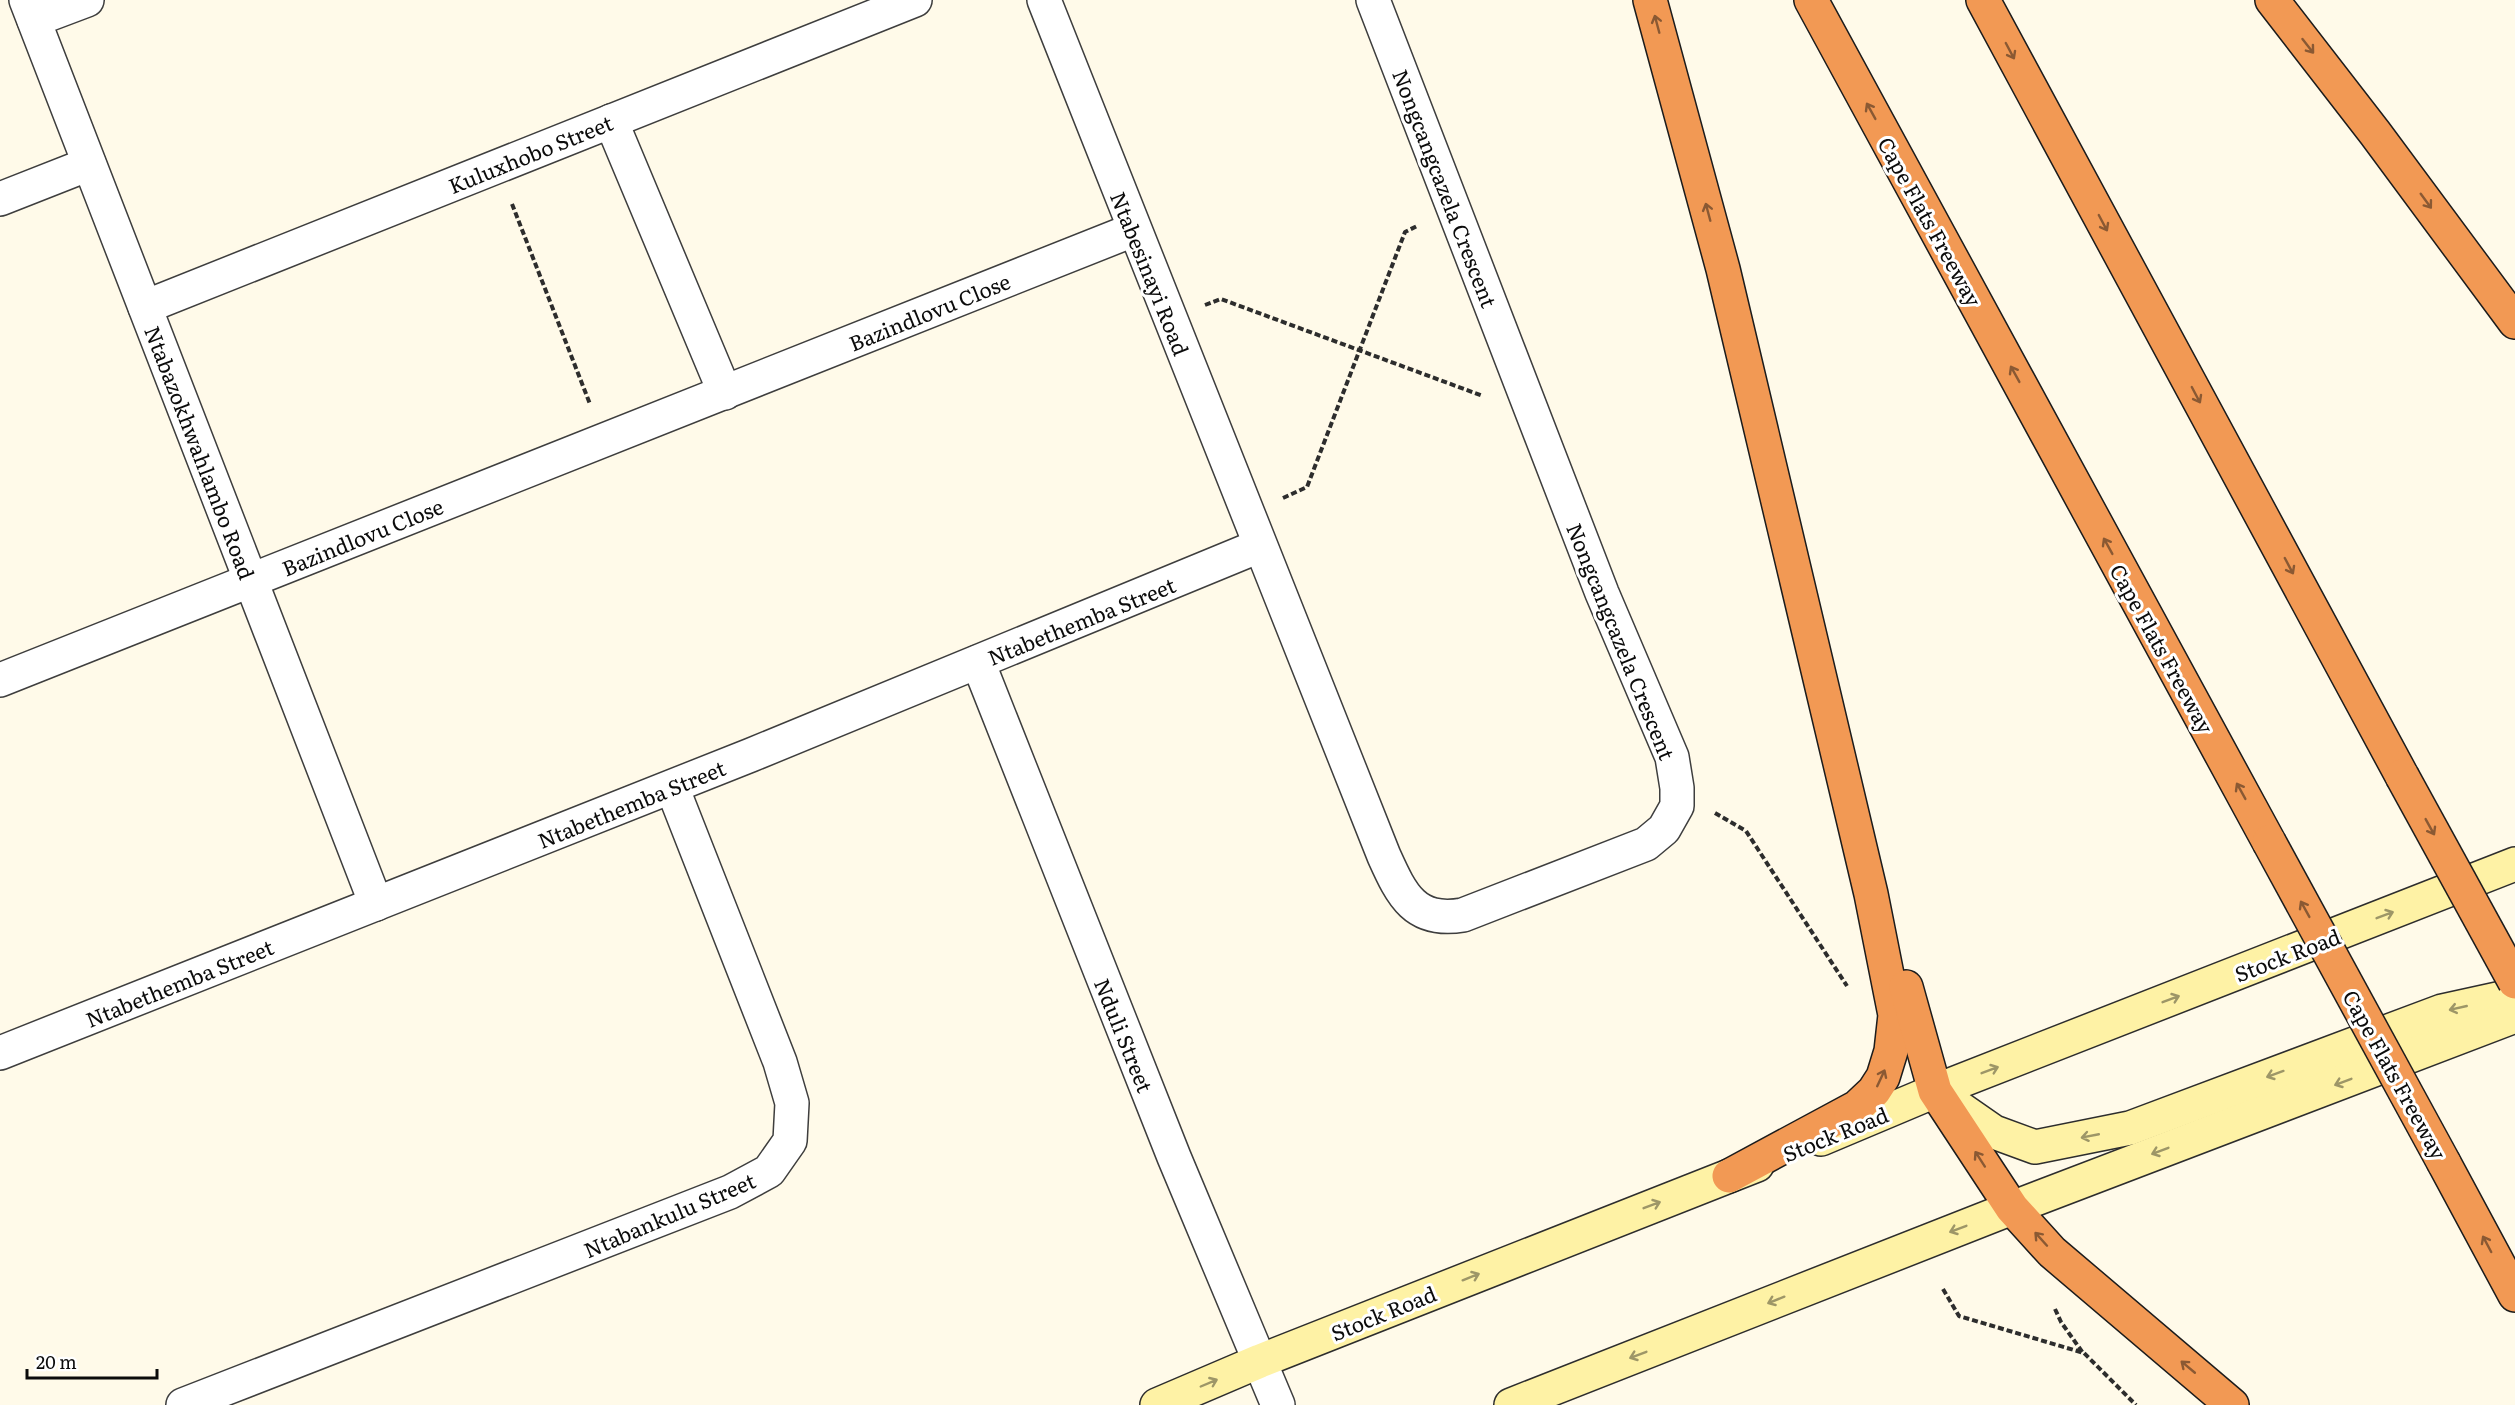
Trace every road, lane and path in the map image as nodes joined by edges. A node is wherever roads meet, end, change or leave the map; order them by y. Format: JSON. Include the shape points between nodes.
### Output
{"nodes":[{"id":1,"x":87,"y":0,"type":"edge"},
{"id":2,"x":915,"y":0,"type":"edge"},
{"id":3,"x":1044,"y":0,"type":"edge"},
{"id":4,"x":1373,"y":0,"type":"edge"},
{"id":5,"x":1650,"y":0,"type":"edge"},
{"id":6,"x":1811,"y":0,"type":"edge"},
{"id":7,"x":1983,"y":0,"type":"edge"},
{"id":8,"x":2272,"y":0,"type":"edge"},
{"id":9,"x":30,"y":10,"type":"edge"},
{"id":10,"x":611,"y":121,"type":"junction"},
{"id":11,"x":89,"y":164,"type":"junction"},
{"id":12,"x":497,"y":167,"type":"junction"},
{"id":13,"x":0,"y":199,"type":"edge"},
{"id":14,"x":1454,"y":210,"type":"junction"},
{"id":15,"x":1133,"y":230,"type":"junction"},
{"id":16,"x":1723,"y":269,"type":"junction"},
{"id":17,"x":145,"y":307,"type":"junction"},
{"id":18,"x":1168,"y":318,"type":"junction"},
{"id":19,"x":2515,"y":322,"type":"edge"},
{"id":20,"x":1360,"y":350,"type":"junction"},
{"id":21,"x":1523,"y":390,"type":"junction"},
{"id":22,"x":725,"y":393,"type":"junction"},
{"id":23,"x":604,"y":441,"type":"junction"},
{"id":24,"x":1246,"y":513,"type":"junction"},
{"id":25,"x":1259,"y":546,"type":"junction"},
{"id":26,"x":251,"y":580,"type":"junction"},
{"id":27,"x":978,"y":662,"type":"junction"},
{"id":28,"x":0,"y":680,"type":"edge"},
{"id":29,"x":672,"y":787,"type":"junction"},
{"id":30,"x":1677,"y":806,"type":"junction"},
{"id":31,"x":2515,"y":864,"type":"edge"},
{"id":32,"x":376,"y":904,"type":"junction"},
{"id":33,"x":2515,"y":982,"type":"edge"},
{"id":34,"x":1848,"y":987,"type":"dead end"},
{"id":35,"x":2515,"y":995,"type":"edge"},
{"id":36,"x":2515,"y":1016,"type":"edge"},
{"id":37,"x":0,"y":1053,"type":"edge"},
{"id":38,"x":1935,"y":1091,"type":"junction"},
{"id":39,"x":1729,"y":1176,"type":"junction"},
{"id":40,"x":2012,"y":1208,"type":"junction"},
{"id":41,"x":1943,"y":1289,"type":"dead end"},
{"id":42,"x":2515,"y":1295,"type":"edge"},
{"id":43,"x":2051,"y":1301,"type":"dead end"},
{"id":44,"x":2084,"y":1353,"type":"junction"},
{"id":45,"x":1260,"y":1361,"type":"junction"},
{"id":46,"x":183,"y":1405,"type":"edge"},
{"id":47,"x":1157,"y":1405,"type":"edge"},
{"id":48,"x":1278,"y":1405,"type":"edge"},
{"id":49,"x":1511,"y":1405,"type":"edge"},
{"id":50,"x":2136,"y":1405,"type":"edge"},
{"id":51,"x":2232,"y":1405,"type":"edge"}],
"edges":[{"from":1,"to":9,"type":"street"},
{"from":2,"to":10,"type":"street","name":"Kuluxhobo Street"},
{"from":3,"to":15,"type":"street","name":"Ntabesinayi Road"},
{"from":4,"to":14,"type":"street","name":"Nongcangcazela Crescent"},
{"from":16,"to":5,"type":"highway","one_way":true},
{"from":42,"to":6,"type":"highway","name":"Cape Flats Freeway","one_way":true,"bridge":true},
{"from":7,"to":33,"type":"highway","one_way":true,"bridge":true},
{"from":8,"to":19,"type":"highway","one_way":true},
{"from":9,"to":11,"type":"street","name":"Ntabazokhwahlambo Road"},
{"from":10,"to":12,"type":"street","name":"Kuluxhobo Street"},
{"from":10,"to":22,"type":"street"},
{"from":11,"to":13,"type":"street"},
{"from":11,"to":17,"type":"street","name":"Ntabazokhwahlambo Road"},
{"from":12,"to":17,"type":"street","name":"Kuluxhobo Street"},
{"from":12,"to":23,"type":"path"},
{"from":14,"to":20,"type":"path","via":[[1405,232]]},
{"from":14,"to":21,"type":"street","name":"Nongcangcazela Crescent"},
{"from":15,"to":18,"type":"street","name":"Ntabesinayi Road"},
{"from":15,"to":22,"type":"street","name":"Bazindlovu Close"},
{"from":16,"to":38,"type":"highway","via":[[1739,317],[1919,1041]]},
{"from":39,"to":16,"type":"highway","one_way":true,"via":[[1857,1107],[1875,1091],[1891,1051],[1895,1015]]},
{"from":17,"to":26,"type":"street","name":"Ntabazokhwahlambo Road"},
{"from":18,"to":20,"type":"path","via":[[1221,299]]},
{"from":18,"to":24,"type":"street","name":"Ntabesinayi Road"},
{"from":20,"to":21,"type":"path","via":[[1492,399]]},
{"from":20,"to":24,"type":"path","via":[[1307,487]]},
{"from":21,"to":30,"type":"street","name":"Nongcangcazela Crescent","via":[[1672,758]]},
{"from":22,"to":23,"type":"street","name":"Bazindlovu Close"},
{"from":23,"to":26,"type":"street","name":"Bazindlovu Close"},
{"from":24,"to":25,"type":"street","name":"Ntabesinayi Road"},
{"from":25,"to":27,"type":"street","name":"Ntabethemba Street"},
{"from":25,"to":30,"type":"street","via":[[1397,885],[1427,916],[1463,915],[1646,844],[1665,830]]},
{"from":26,"to":28,"type":"street","name":"Bazindlovu Close"},
{"from":26,"to":32,"type":"street","name":"Ntabazokhwahlambo Road"},
{"from":27,"to":29,"type":"street","name":"Ntabethemba Street"},
{"from":27,"to":45,"type":"street","name":"Nduli Street","via":[[1174,1157]]},
{"from":29,"to":32,"type":"street","name":"Ntabethemba Street"},
{"from":29,"to":46,"type":"street","name":"Ntabankulu Street","via":[[780,1062],[792,1103],[790,1141],[769,1171],[730,1192]]},
{"from":30,"to":34,"type":"path","via":[[1705,807],[1746,831]]},
{"from":38,"to":31,"type":"main road","name":"Stock Road","one_way":true},
{"from":32,"to":37,"type":"street","name":"Ntabethemba Street"},
{"from":35,"to":38,"type":"main road","one_way":true,"via":[[2442,1011],[2130,1128],[2035,1147],[1994,1132]]},
{"from":36,"to":40,"type":"main road","one_way":true},
{"from":38,"to":39,"type":"main road","name":"Stock Road"},
{"from":40,"to":38,"type":"highway","one_way":true},
{"from":45,"to":39,"type":"main road","name":"Stock Road","one_way":true},
{"from":40,"to":49,"type":"main road","one_way":true},
{"from":51,"to":40,"type":"highway","one_way":true,"via":[[2052,1252]]},
{"from":41,"to":44,"type":"path","via":[[1959,1316]]},
{"from":43,"to":44,"type":"path"},
{"from":44,"to":50,"type":"path"},
{"from":47,"to":45,"type":"main road","name":"Stock Road","one_way":true},
{"from":45,"to":48,"type":"street","name":"Nduli Street"}]}
